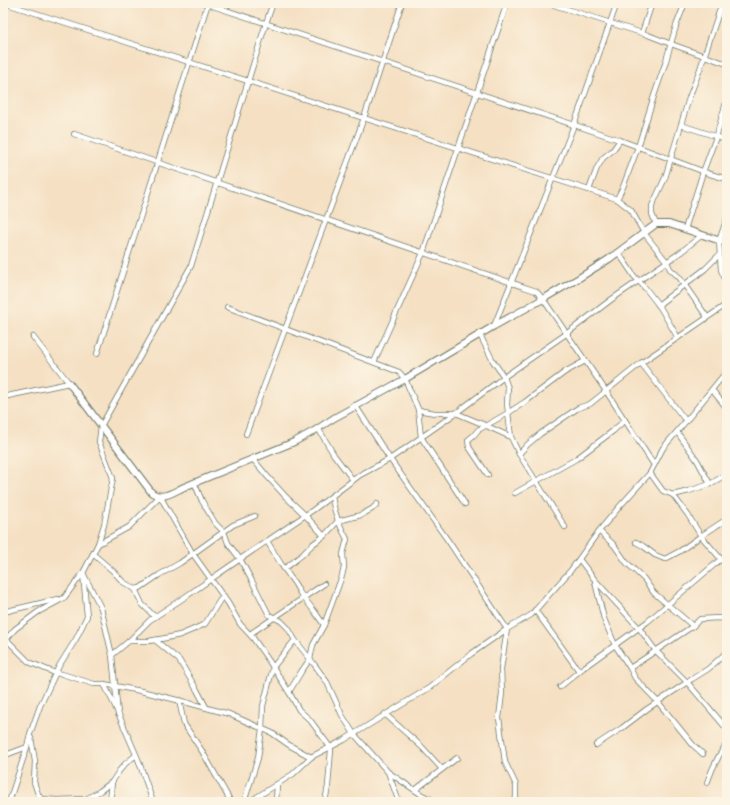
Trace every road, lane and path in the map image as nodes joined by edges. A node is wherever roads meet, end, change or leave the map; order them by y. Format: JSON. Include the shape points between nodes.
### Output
{"nodes":[{"id":1,"x":4,"y":3,"type":"edge"},
{"id":2,"x":207,"y":3,"type":"edge"},
{"id":3,"x":273,"y":3,"type":"edge"},
{"id":4,"x":402,"y":3,"type":"edge"},
{"id":5,"x":507,"y":3,"type":"edge"},
{"id":6,"x":548,"y":3,"type":"edge"},
{"id":7,"x":617,"y":3,"type":"edge"},
{"id":8,"x":652,"y":3,"type":"edge"},
{"id":9,"x":685,"y":3,"type":"edge"},
{"id":10,"x":722,"y":3,"type":"edge"},
{"id":11,"x":266,"y":23,"type":"junction"},
{"id":12,"x":610,"y":23,"type":"junction"},
{"id":13,"x":642,"y":33,"type":"junction"},
{"id":14,"x":671,"y":44,"type":"junction"},
{"id":15,"x":704,"y":56,"type":"junction"},
{"id":16,"x":190,"y":62,"type":"junction"},
{"id":17,"x":382,"y":62,"type":"junction"},
{"id":18,"x":727,"y":64,"type":"edge"},
{"id":19,"x":248,"y":81,"type":"junction"},
{"id":20,"x":477,"y":93,"type":"junction"},
{"id":21,"x":727,"y":99,"type":"edge"},
{"id":22,"x":364,"y":118,"type":"junction"},
{"id":23,"x":574,"y":125,"type":"junction"},
{"id":24,"x":682,"y":125,"type":"junction"},
{"id":25,"x":74,"y":134,"type":"dead end"},
{"id":26,"x":716,"y":137,"type":"junction"},
{"id":27,"x":620,"y":140,"type":"junction"},
{"id":28,"x":727,"y":140,"type":"edge"},
{"id":29,"x":638,"y":147,"type":"junction"},
{"id":30,"x":458,"y":148,"type":"junction"},
{"id":31,"x":671,"y":160,"type":"junction"},
{"id":32,"x":158,"y":163,"type":"junction"},
{"id":33,"x":704,"y":172,"type":"junction"},
{"id":34,"x":553,"y":178,"type":"junction"},
{"id":35,"x":727,"y":179,"type":"edge"},
{"id":36,"x":217,"y":183,"type":"junction"},
{"id":37,"x":589,"y":190,"type":"junction"},
{"id":38,"x":618,"y":199,"type":"junction"},
{"id":39,"x":727,"y":218,"type":"edge"},
{"id":40,"x":326,"y":220,"type":"junction"},
{"id":41,"x":656,"y":224,"type":"junction"},
{"id":42,"x":685,"y":229,"type":"junction"},
{"id":43,"x":644,"y":233,"type":"junction"},
{"id":44,"x":702,"y":235,"type":"junction"},
{"id":45,"x":719,"y":241,"type":"junction"},
{"id":46,"x":727,"y":243,"type":"edge"},
{"id":47,"x":618,"y":252,"type":"junction"},
{"id":48,"x":423,"y":253,"type":"junction"},
{"id":49,"x":720,"y":254,"type":"junction"},
{"id":50,"x":666,"y":262,"type":"junction"},
{"id":51,"x":638,"y":280,"type":"junction"},
{"id":52,"x":511,"y":283,"type":"junction"},
{"id":53,"x":727,"y":283,"type":"edge"},
{"id":54,"x":684,"y":285,"type":"junction"},
{"id":55,"x":543,"y":299,"type":"junction"},
{"id":56,"x":727,"y":304,"type":"edge"},
{"id":57,"x":658,"y":305,"type":"junction"},
{"id":58,"x":227,"y":307,"type":"dead end"},
{"id":59,"x":707,"y":317,"type":"junction"},
{"id":60,"x":494,"y":326,"type":"junction"},
{"id":61,"x":286,"y":328,"type":"junction"},
{"id":62,"x":566,"y":334,"type":"junction"},
{"id":63,"x":480,"y":335,"type":"junction"},
{"id":64,"x":33,"y":337,"type":"dead end"},
{"id":65,"x":678,"y":338,"type":"junction"},
{"id":66,"x":97,"y":354,"type":"dead end"},
{"id":67,"x":585,"y":361,"type":"junction"},
{"id":68,"x":374,"y":362,"type":"junction"},
{"id":69,"x":641,"y":363,"type":"junction"},
{"id":70,"x":727,"y":371,"type":"edge"},
{"id":71,"x":504,"y":378,"type":"junction"},
{"id":72,"x":405,"y":379,"type":"junction"},
{"id":73,"x":69,"y":383,"type":"junction"},
{"id":74,"x":712,"y":390,"type":"junction"},
{"id":75,"x":606,"y":391,"type":"junction"},
{"id":76,"x":3,"y":397,"type":"edge"},
{"id":77,"x":355,"y":405,"type":"junction"},
{"id":78,"x":727,"y":408,"type":"edge"},
{"id":79,"x":418,"y":409,"type":"junction"},
{"id":80,"x":456,"y":413,"type":"junction"},
{"id":81,"x":508,"y":413,"type":"junction"},
{"id":82,"x":625,"y":420,"type":"junction"},
{"id":83,"x":686,"y":422,"type":"junction"},
{"id":84,"x":101,"y":426,"type":"junction"},
{"id":85,"x":486,"y":426,"type":"junction"},
{"id":86,"x":318,"y":428,"type":"junction"},
{"id":87,"x":677,"y":432,"type":"junction"},
{"id":88,"x":246,"y":434,"type":"dead end"},
{"id":89,"x":421,"y":437,"type":"junction"},
{"id":90,"x":511,"y":437,"type":"junction"},
{"id":91,"x":519,"y":454,"type":"junction"},
{"id":92,"x":252,"y":458,"type":"junction"},
{"id":93,"x":390,"y":458,"type":"junction"},
{"id":94,"x":654,"y":465,"type":"junction"},
{"id":95,"x":650,"y":473,"type":"junction"},
{"id":96,"x":727,"y":474,"type":"edge"},
{"id":97,"x":488,"y":475,"type":"dead end"},
{"id":98,"x":354,"y":480,"type":"junction"},
{"id":99,"x":536,"y":481,"type":"junction"},
{"id":100,"x":194,"y":482,"type":"junction"},
{"id":101,"x":710,"y":484,"type":"junction"},
{"id":102,"x":515,"y":493,"type":"dead end"},
{"id":103,"x":672,"y":495,"type":"junction"},
{"id":104,"x":160,"y":496,"type":"junction"},
{"id":105,"x":332,"y":496,"type":"junction"},
{"id":106,"x":377,"y":504,"type":"dead end"},
{"id":107,"x":465,"y":504,"type":"dead end"},
{"id":108,"x":305,"y":515,"type":"junction"},
{"id":109,"x":255,"y":516,"type":"dead end"},
{"id":110,"x":727,"y":519,"type":"edge"},
{"id":111,"x":338,"y":521,"type":"junction"},
{"id":112,"x":565,"y":527,"type":"dead end"},
{"id":113,"x":599,"y":531,"type":"junction"},
{"id":114,"x":224,"y":532,"type":"junction"},
{"id":115,"x":324,"y":536,"type":"junction"},
{"id":116,"x":701,"y":536,"type":"junction"},
{"id":117,"x":267,"y":541,"type":"junction"},
{"id":118,"x":636,"y":542,"type":"dead end"},
{"id":119,"x":98,"y":544,"type":"junction"},
{"id":120,"x":94,"y":554,"type":"junction"},
{"id":121,"x":194,"y":554,"type":"junction"},
{"id":122,"x":240,"y":559,"type":"junction"},
{"id":123,"x":579,"y":559,"type":"junction"},
{"id":124,"x":721,"y":559,"type":"junction"},
{"id":125,"x":727,"y":566,"type":"edge"},
{"id":126,"x":284,"y":569,"type":"junction"},
{"id":127,"x":83,"y":573,"type":"junction"},
{"id":128,"x":211,"y":579,"type":"junction"},
{"id":129,"x":595,"y":580,"type":"junction"},
{"id":130,"x":324,"y":584,"type":"dead end"},
{"id":131,"x":135,"y":589,"type":"junction"},
{"id":132,"x":224,"y":596,"type":"junction"},
{"id":133,"x":64,"y":598,"type":"junction"},
{"id":134,"x":304,"y":598,"type":"junction"},
{"id":135,"x":668,"y":604,"type":"junction"},
{"id":136,"x":535,"y":610,"type":"junction"},
{"id":137,"x":3,"y":612,"type":"edge"},
{"id":138,"x":155,"y":617,"type":"junction"},
{"id":139,"x":275,"y":618,"type":"junction"},
{"id":140,"x":727,"y":619,"type":"edge"},
{"id":141,"x":324,"y":625,"type":"junction"},
{"id":142,"x":693,"y":626,"type":"junction"},
{"id":143,"x":639,"y":628,"type":"junction"},
{"id":144,"x":507,"y":629,"type":"junction"},
{"id":145,"x":250,"y":634,"type":"junction"},
{"id":146,"x":4,"y":640,"type":"edge"},
{"id":147,"x":155,"y":640,"type":"junction"},
{"id":148,"x":295,"y":640,"type":"junction"},
{"id":149,"x":129,"y":641,"type":"junction"},
{"id":150,"x":615,"y":645,"type":"junction"},
{"id":151,"x":656,"y":651,"type":"junction"},
{"id":152,"x":727,"y":652,"type":"edge"},
{"id":153,"x":112,"y":655,"type":"junction"},
{"id":154,"x":310,"y":659,"type":"junction"},
{"id":155,"x":273,"y":667,"type":"junction"},
{"id":156,"x":630,"y":668,"type":"junction"},
{"id":157,"x":580,"y":671,"type":"junction"},
{"id":158,"x":55,"y":674,"type":"junction"},
{"id":159,"x":687,"y":682,"type":"junction"},
{"id":160,"x":104,"y":684,"type":"junction"},
{"id":161,"x":115,"y":687,"type":"junction"},
{"id":162,"x":560,"y":687,"type":"dead end"},
{"id":163,"x":289,"y":692,"type":"junction"},
{"id":164,"x":179,"y":700,"type":"junction"},
{"id":165,"x":658,"y":702,"type":"junction"},
{"id":166,"x":206,"y":707,"type":"junction"},
{"id":167,"x":118,"y":714,"type":"junction"},
{"id":168,"x":385,"y":714,"type":"junction"},
{"id":169,"x":262,"y":729,"type":"junction"},
{"id":170,"x":727,"y":729,"type":"edge"},
{"id":171,"x":30,"y":734,"type":"junction"},
{"id":172,"x":354,"y":734,"type":"junction"},
{"id":173,"x":727,"y":743,"type":"edge"},
{"id":174,"x":596,"y":745,"type":"dead end"},
{"id":175,"x":27,"y":747,"type":"junction"},
{"id":176,"x":330,"y":747,"type":"junction"},
{"id":177,"x":703,"y":754,"type":"dead end"},
{"id":178,"x":136,"y":755,"type":"junction"},
{"id":179,"x":3,"y":756,"type":"edge"},
{"id":180,"x":311,"y":757,"type":"junction"},
{"id":181,"x":457,"y":758,"type":"dead end"},
{"id":182,"x":442,"y":769,"type":"junction"},
{"id":183,"x":388,"y":772,"type":"junction"},
{"id":184,"x":112,"y":782,"type":"junction"},
{"id":185,"x":707,"y":783,"type":"dead end"},
{"id":186,"x":277,"y":784,"type":"junction"},
{"id":187,"x":415,"y":790,"type":"junction"},
{"id":188,"x":41,"y":800,"type":"edge"},
{"id":189,"x":9,"y":802,"type":"edge"},
{"id":190,"x":110,"y":802,"type":"edge"},
{"id":191,"x":153,"y":802,"type":"edge"},
{"id":192,"x":231,"y":802,"type":"edge"},
{"id":193,"x":244,"y":802,"type":"edge"},
{"id":194,"x":249,"y":802,"type":"edge"},
{"id":195,"x":276,"y":802,"type":"edge"},
{"id":196,"x":325,"y":802,"type":"edge"},
{"id":197,"x":399,"y":802,"type":"edge"},
{"id":198,"x":437,"y":802,"type":"edge"},
{"id":199,"x":514,"y":802,"type":"edge"}],
"edges":[{"from":1,"to":16,"type":"street"},
{"from":2,"to":11,"type":"street"},
{"from":2,"to":16,"type":"street"},
{"from":3,"to":11,"type":"street"},
{"from":4,"to":17,"type":"street"},
{"from":5,"to":20,"type":"street"},
{"from":6,"to":12,"type":"street"},
{"from":7,"to":12,"type":"street"},
{"from":8,"to":13,"type":"street"},
{"from":9,"to":14,"type":"street"},
{"from":10,"to":15,"type":"street"},
{"from":11,"to":17,"type":"street"},
{"from":11,"to":19,"type":"street"},
{"from":12,"to":13,"type":"street"},
{"from":12,"to":23,"type":"street"},
{"from":13,"to":14,"type":"street"},
{"from":14,"to":15,"type":"street"},
{"from":14,"to":29,"type":"street"},
{"from":15,"to":18,"type":"street"},
{"from":15,"to":24,"type":"street"},
{"from":16,"to":19,"type":"street"},
{"from":16,"to":32,"type":"street"},
{"from":17,"to":20,"type":"street"},
{"from":17,"to":22,"type":"street"},
{"from":19,"to":22,"type":"street"},
{"from":19,"to":36,"type":"street"},
{"from":20,"to":23,"type":"street"},
{"from":20,"to":30,"type":"street"},
{"from":21,"to":26,"type":"street"},
{"from":22,"to":30,"type":"street"},
{"from":22,"to":40,"type":"street"},
{"from":23,"to":27,"type":"street"},
{"from":23,"to":34,"type":"street"},
{"from":24,"to":26,"type":"street"},
{"from":24,"to":31,"type":"street"},
{"from":25,"to":32,"type":"street"},
{"from":26,"to":28,"type":"street"},
{"from":26,"to":33,"type":"street"},
{"from":27,"to":29,"type":"street"},
{"from":27,"to":37,"type":"street","via":[[603,158]]},
{"from":29,"to":31,"type":"street"},
{"from":29,"to":38,"type":"street"},
{"from":30,"to":34,"type":"street"},
{"from":30,"to":48,"type":"street"},
{"from":31,"to":33,"type":"street"},
{"from":31,"to":41,"type":"street","via":[[666,178],[652,206]]},
{"from":32,"to":36,"type":"street"},
{"from":32,"to":66,"type":"street"},
{"from":33,"to":35,"type":"street"},
{"from":33,"to":42,"type":"street"},
{"from":34,"to":37,"type":"street"},
{"from":34,"to":52,"type":"street"},
{"from":36,"to":40,"type":"street"},
{"from":36,"to":84,"type":"street","via":[[191,266]]},
{"from":37,"to":38,"type":"street"},
{"from":38,"to":43,"type":"street","via":[[631,210]]},
{"from":39,"to":45,"type":"street"},
{"from":40,"to":48,"type":"street"},
{"from":40,"to":61,"type":"street"},
{"from":41,"to":42,"type":"street","via":[[669,224]]},
{"from":41,"to":43,"type":"street"},
{"from":42,"to":44,"type":"street"},
{"from":43,"to":47,"type":"street"},
{"from":43,"to":50,"type":"street"},
{"from":44,"to":45,"type":"street"},
{"from":44,"to":50,"type":"street"},
{"from":45,"to":46,"type":"street"},
{"from":45,"to":49,"type":"street"},
{"from":47,"to":51,"type":"street"},
{"from":47,"to":55,"type":"street"},
{"from":48,"to":52,"type":"street"},
{"from":48,"to":68,"type":"street"},
{"from":49,"to":53,"type":"street","via":[[721,270]]},
{"from":49,"to":54,"type":"street"},
{"from":50,"to":51,"type":"street"},
{"from":50,"to":54,"type":"street"},
{"from":51,"to":57,"type":"street"},
{"from":51,"to":62,"type":"street"},
{"from":52,"to":55,"type":"street","via":[[536,291]]},
{"from":52,"to":60,"type":"street"},
{"from":54,"to":57,"type":"street"},
{"from":54,"to":59,"type":"street"},
{"from":55,"to":60,"type":"street"},
{"from":55,"to":62,"type":"street"},
{"from":56,"to":59,"type":"street"},
{"from":57,"to":65,"type":"street"},
{"from":58,"to":61,"type":"street"},
{"from":59,"to":65,"type":"street"},
{"from":60,"to":63,"type":"street"},
{"from":61,"to":68,"type":"street"},
{"from":61,"to":88,"type":"street"},
{"from":62,"to":67,"type":"street"},
{"from":62,"to":71,"type":"street"},
{"from":63,"to":71,"type":"street"},
{"from":63,"to":72,"type":"street"},
{"from":64,"to":73,"type":"street"},
{"from":65,"to":69,"type":"street"},
{"from":67,"to":75,"type":"street"},
{"from":67,"to":81,"type":"street","via":[[565,372]]},
{"from":68,"to":72,"type":"street","via":[[399,372]]},
{"from":69,"to":75,"type":"street"},
{"from":69,"to":83,"type":"street"},
{"from":70,"to":74,"type":"street"},
{"from":71,"to":80,"type":"street"},
{"from":71,"to":81,"type":"street","via":[[508,388]]},
{"from":72,"to":77,"type":"street"},
{"from":72,"to":79,"type":"street"},
{"from":73,"to":76,"type":"street"},
{"from":73,"to":84,"type":"street"},
{"from":74,"to":78,"type":"street"},
{"from":74,"to":83,"type":"street"},
{"from":75,"to":82,"type":"street"},
{"from":75,"to":91,"type":"street","via":[[590,404],[578,408],[543,431]]},
{"from":77,"to":86,"type":"street"},
{"from":77,"to":93,"type":"street"},
{"from":79,"to":80,"type":"street","via":[[435,413]]},
{"from":79,"to":89,"type":"street"},
{"from":80,"to":85,"type":"street"},
{"from":80,"to":89,"type":"street"},
{"from":81,"to":85,"type":"street"},
{"from":81,"to":90,"type":"street"},
{"from":82,"to":94,"type":"street"},
{"from":82,"to":99,"type":"street","via":[[576,459]]},
{"from":83,"to":87,"type":"street"},
{"from":84,"to":104,"type":"street","via":[[152,493]]},
{"from":84,"to":119,"type":"street","via":[[99,442],[113,478]]},
{"from":85,"to":90,"type":"street"},
{"from":85,"to":97,"type":"street","via":[[468,440],[469,447]]},
{"from":86,"to":92,"type":"street","via":[[294,442]]},
{"from":86,"to":98,"type":"street","via":[[334,455]]},
{"from":87,"to":94,"type":"street","via":[[663,448]]},
{"from":87,"to":101,"type":"street"},
{"from":89,"to":93,"type":"street"},
{"from":89,"to":107,"type":"street"},
{"from":90,"to":91,"type":"street"},
{"from":91,"to":99,"type":"street"},
{"from":92,"to":100,"type":"street"},
{"from":92,"to":108,"type":"street","via":[[266,476]]},
{"from":93,"to":98,"type":"street"},
{"from":93,"to":144,"type":"street"},
{"from":94,"to":95,"type":"street"},
{"from":95,"to":103,"type":"street","via":[[664,491]]},
{"from":95,"to":113,"type":"street"},
{"from":96,"to":101,"type":"street"},
{"from":98,"to":105,"type":"street"},
{"from":99,"to":102,"type":"street"},
{"from":99,"to":112,"type":"street"},
{"from":100,"to":104,"type":"street"},
{"from":100,"to":114,"type":"street","via":[[215,523]]},
{"from":101,"to":103,"type":"street"},
{"from":103,"to":116,"type":"street"},
{"from":104,"to":119,"type":"street","via":[[129,527]]},
{"from":104,"to":121,"type":"street"},
{"from":105,"to":108,"type":"street"},
{"from":105,"to":111,"type":"street"},
{"from":106,"to":111,"type":"street","via":[[361,515]]},
{"from":108,"to":115,"type":"street"},
{"from":108,"to":117,"type":"street"},
{"from":109,"to":114,"type":"street"},
{"from":110,"to":116,"type":"street"},
{"from":111,"to":115,"type":"street"},
{"from":111,"to":141,"type":"street","via":[[347,538],[343,554],[344,567]]},
{"from":113,"to":123,"type":"street"},
{"from":113,"to":135,"type":"street","via":[[654,593]]},
{"from":114,"to":121,"type":"street"},
{"from":114,"to":122,"type":"street","via":[[228,543]]},
{"from":115,"to":126,"type":"street"},
{"from":116,"to":118,"type":"street","via":[[665,559]]},
{"from":116,"to":124,"type":"street"},
{"from":117,"to":122,"type":"street"},
{"from":117,"to":126,"type":"street"},
{"from":119,"to":120,"type":"street"},
{"from":120,"to":127,"type":"street"},
{"from":120,"to":131,"type":"street","via":[[123,582]]},
{"from":121,"to":128,"type":"street"},
{"from":121,"to":131,"type":"street"},
{"from":122,"to":128,"type":"street"},
{"from":122,"to":139,"type":"street","via":[[270,615]]},
{"from":123,"to":129,"type":"street"},
{"from":123,"to":136,"type":"street"},
{"from":124,"to":125,"type":"street"},
{"from":124,"to":135,"type":"street"},
{"from":126,"to":134,"type":"street"},
{"from":127,"to":133,"type":"street"},
{"from":127,"to":153,"type":"street","via":[[102,608]]},
{"from":127,"to":158,"type":"street","via":[[87,616]]},
{"from":128,"to":132,"type":"street"},
{"from":128,"to":138,"type":"street"},
{"from":129,"to":143,"type":"street"},
{"from":129,"to":150,"type":"street","via":[[604,619]]},
{"from":130,"to":134,"type":"street"},
{"from":131,"to":138,"type":"street","via":[[142,604]]},
{"from":132,"to":145,"type":"street","via":[[240,624]]},
{"from":132,"to":147,"type":"street","via":[[205,624],[180,635]]},
{"from":133,"to":137,"type":"street"},
{"from":133,"to":146,"type":"street","via":[[38,612]]},
{"from":134,"to":139,"type":"street"},
{"from":134,"to":141,"type":"street"},
{"from":135,"to":142,"type":"street"},
{"from":135,"to":143,"type":"street"},
{"from":136,"to":144,"type":"street"},
{"from":136,"to":157,"type":"street"},
{"from":138,"to":149,"type":"street"},
{"from":139,"to":145,"type":"street"},
{"from":139,"to":148,"type":"street","via":[[288,628]]},
{"from":140,"to":142,"type":"street","via":[[700,619]]},
{"from":141,"to":154,"type":"street","via":[[313,644]]},
{"from":142,"to":151,"type":"street"},
{"from":143,"to":150,"type":"street"},
{"from":143,"to":151,"type":"street"},
{"from":144,"to":168,"type":"street","via":[[429,688]]},
{"from":144,"to":199,"type":"street","via":[[501,669],[499,718],[505,762],[516,785]]},
{"from":145,"to":155,"type":"street"},
{"from":146,"to":158,"type":"street","via":[[29,662]]},
{"from":147,"to":149,"type":"street"},
{"from":147,"to":166,"type":"street","via":[[179,660]]},
{"from":148,"to":154,"type":"street"},
{"from":148,"to":155,"type":"street"},
{"from":149,"to":153,"type":"street"},
{"from":150,"to":156,"type":"street"},
{"from":150,"to":157,"type":"street"},
{"from":151,"to":156,"type":"street"},
{"from":151,"to":159,"type":"street"},
{"from":152,"to":159,"type":"street","via":[[708,669]]},
{"from":153,"to":161,"type":"street"},
{"from":154,"to":163,"type":"street"},
{"from":154,"to":172,"type":"street","via":[[327,682],[342,716]]},
{"from":155,"to":163,"type":"street"},
{"from":155,"to":169,"type":"street","via":[[263,706]]},
{"from":156,"to":165,"type":"street","via":[[635,678]]},
{"from":157,"to":162,"type":"street"},
{"from":158,"to":160,"type":"street"},
{"from":158,"to":171,"type":"street"},
{"from":159,"to":165,"type":"street"},
{"from":159,"to":170,"type":"street"},
{"from":160,"to":161,"type":"street"},
{"from":160,"to":167,"type":"street"},
{"from":161,"to":164,"type":"street"},
{"from":161,"to":167,"type":"street"},
{"from":163,"to":176,"type":"street","via":[[299,710],[310,720]]},
{"from":164,"to":166,"type":"street"},
{"from":164,"to":192,"type":"street","via":[[184,724]]},
{"from":165,"to":174,"type":"street"},
{"from":165,"to":177,"type":"street"},
{"from":166,"to":169,"type":"street"},
{"from":167,"to":178,"type":"street"},
{"from":168,"to":172,"type":"street"},
{"from":168,"to":182,"type":"street"},
{"from":169,"to":180,"type":"street"},
{"from":169,"to":193,"type":"street","via":[[258,758]]},
{"from":171,"to":175,"type":"street"},
{"from":171,"to":188,"type":"street","via":[[35,761],[34,782]]},
{"from":172,"to":176,"type":"street"},
{"from":172,"to":183,"type":"street"},
{"from":173,"to":185,"type":"street","via":[[713,766]]},
{"from":175,"to":179,"type":"street"},
{"from":175,"to":189,"type":"street"},
{"from":176,"to":180,"type":"street"},
{"from":176,"to":196,"type":"street"},
{"from":178,"to":184,"type":"street","via":[[124,764]]},
{"from":178,"to":191,"type":"street"},
{"from":180,"to":186,"type":"street","via":[[293,774]]},
{"from":181,"to":182,"type":"street"},
{"from":182,"to":187,"type":"street"},
{"from":183,"to":187,"type":"street"},
{"from":183,"to":197,"type":"street"},
{"from":184,"to":188,"type":"street","via":[[86,799]]},
{"from":184,"to":190,"type":"street"},
{"from":186,"to":194,"type":"street"},
{"from":186,"to":195,"type":"street"},
{"from":187,"to":198,"type":"street"}]}
